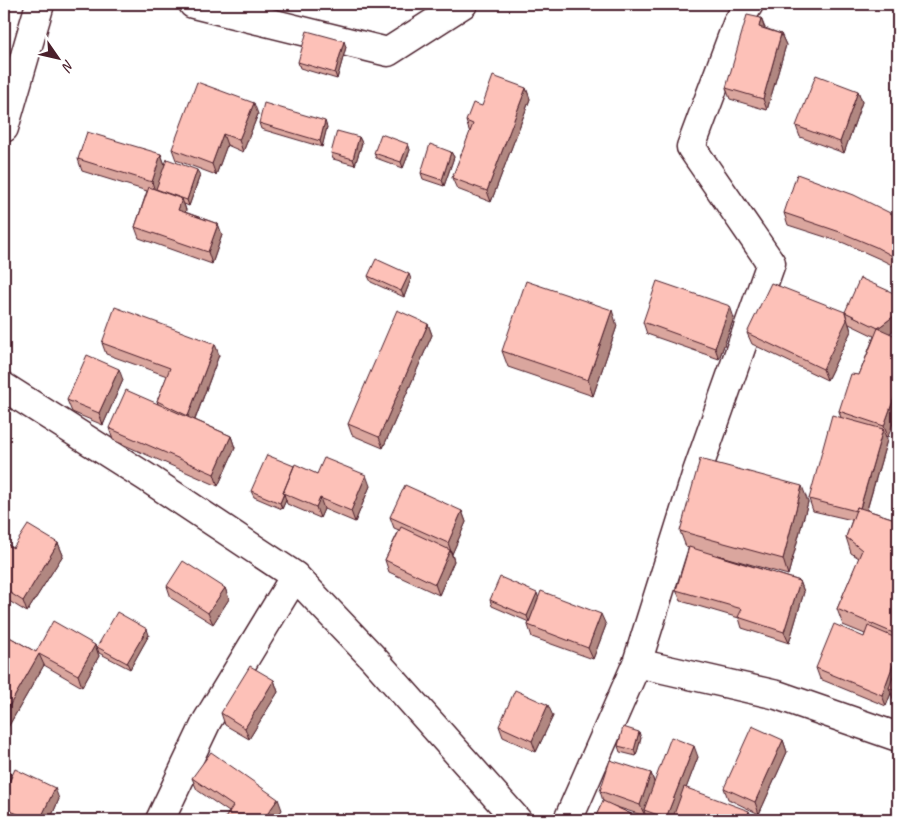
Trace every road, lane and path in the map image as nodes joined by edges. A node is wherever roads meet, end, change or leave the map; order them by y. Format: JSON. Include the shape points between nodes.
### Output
{"nodes":[{"id":1,"x":40,"y":4,"type":"edge"},
{"id":2,"x":193,"y":4,"type":"edge"},
{"id":3,"x":463,"y":4,"type":"edge"},
{"id":4,"x":749,"y":4,"type":"edge"},
{"id":5,"x":4,"y":128,"type":"edge"},
{"id":6,"x":4,"y":387,"type":"edge"},
{"id":7,"x":295,"y":576,"type":"junction"},
{"id":8,"x":637,"y":663,"type":"junction"},
{"id":9,"x":898,"y":737,"type":"edge"},
{"id":10,"x":160,"y":820,"type":"edge"},
{"id":11,"x":517,"y":820,"type":"edge"},
{"id":12,"x":568,"y":820,"type":"edge"}],
"edges":[{"from":1,"to":5,"type":"street"},
{"from":2,"to":3,"type":"street","via":[[388,52]]},
{"from":4,"to":8,"type":"street","via":[[737,24],[691,147],[771,263],[697,472]]},
{"from":6,"to":7,"type":"street"},
{"from":7,"to":10,"type":"street","via":[[207,722]]},
{"from":7,"to":11,"type":"street","via":[[373,658]]},
{"from":8,"to":9,"type":"street","via":[[777,695]]},
{"from":8,"to":12,"type":"street"}]}
